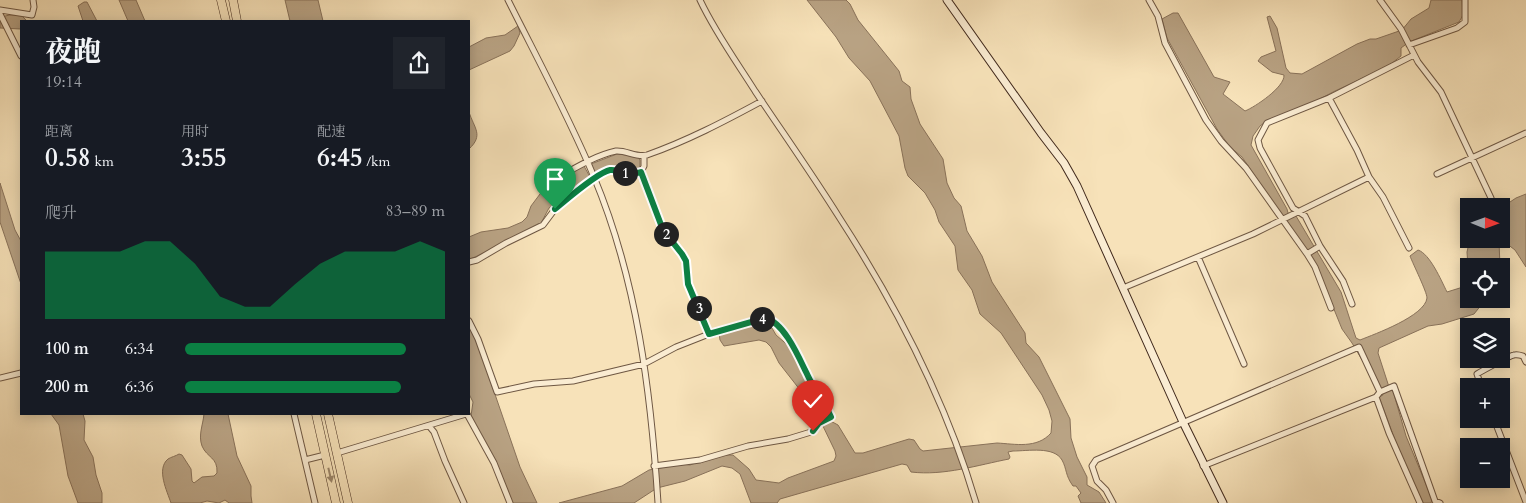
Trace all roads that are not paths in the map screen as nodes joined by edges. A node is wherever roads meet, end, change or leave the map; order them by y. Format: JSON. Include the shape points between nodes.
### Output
{"nodes":[{"id":1,"x":33,"y":0,"type":"edge"},
{"id":2,"x":221,"y":0,"type":"edge"},
{"id":3,"x":233,"y":0,"type":"edge"},
{"id":4,"x":508,"y":0,"type":"edge"},
{"id":5,"x":700,"y":0,"type":"edge"},
{"id":6,"x":947,"y":0,"type":"edge"},
{"id":7,"x":1149,"y":0,"type":"edge"},
{"id":8,"x":1380,"y":0,"type":"edge"},
{"id":9,"x":1465,"y":0,"type":"edge"},
{"id":10,"x":0,"y":10,"type":"edge"},
{"id":11,"x":0,"y":15,"type":"edge"},
{"id":12,"x":226,"y":20,"type":"edge"},
{"id":13,"x":237,"y":20,"type":"edge"},
{"id":14,"x":1409,"y":45,"type":"junction"},
{"id":15,"x":20,"y":54,"type":"edge"},
{"id":16,"x":1414,"y":56,"type":"junction"},
{"id":17,"x":1329,"y":98,"type":"junction"},
{"id":18,"x":762,"y":101,"type":"junction"},
{"id":19,"x":1526,"y":133,"type":"edge"},
{"id":20,"x":644,"y":156,"type":"junction"},
{"id":21,"x":1473,"y":158,"type":"junction"},
{"id":22,"x":587,"y":162,"type":"junction"},
{"id":23,"x":641,"y":172,"type":"junction"},
{"id":24,"x":1437,"y":174,"type":"dead end"},
{"id":25,"x":1369,"y":177,"type":"junction"},
{"id":26,"x":594,"y":178,"type":"junction"},
{"id":27,"x":550,"y":182,"type":"dead end"},
{"id":28,"x":1491,"y":198,"type":"dead end"},
{"id":29,"x":1299,"y":213,"type":"junction"},
{"id":30,"x":1282,"y":220,"type":"junction"},
{"id":31,"x":1320,"y":246,"type":"junction"},
{"id":32,"x":1409,"y":248,"type":"dead end"},
{"id":33,"x":1307,"y":254,"type":"junction"},
{"id":34,"x":1198,"y":257,"type":"junction"},
{"id":35,"x":470,"y":262,"type":"edge"},
{"id":36,"x":1123,"y":288,"type":"junction"},
{"id":37,"x":1352,"y":304,"type":"dead end"},
{"id":38,"x":1332,"y":308,"type":"dead end"},
{"id":39,"x":470,"y":323,"type":"edge"},
{"id":40,"x":709,"y":334,"type":"junction"},
{"id":41,"x":1526,"y":362,"type":"edge"},
{"id":42,"x":644,"y":364,"type":"junction"},
{"id":43,"x":1244,"y":364,"type":"dead end"},
{"id":44,"x":20,"y":373,"type":"edge"},
{"id":45,"x":0,"y":378,"type":"edge"},
{"id":46,"x":1478,"y":378,"type":"edge"},
{"id":47,"x":1380,"y":392,"type":"junction"},
{"id":48,"x":1376,"y":397,"type":"junction"},
{"id":49,"x":294,"y":415,"type":"edge"},
{"id":50,"x":316,"y":415,"type":"edge"},
{"id":51,"x":328,"y":415,"type":"edge"},
{"id":52,"x":463,"y":415,"type":"edge"},
{"id":53,"x":467,"y":415,"type":"edge"},
{"id":54,"x":1183,"y":422,"type":"junction"},
{"id":55,"x":429,"y":426,"type":"junction"},
{"id":56,"x":1497,"y":428,"type":"edge"},
{"id":57,"x":337,"y":453,"type":"junction"},
{"id":58,"x":325,"y":455,"type":"junction"},
{"id":59,"x":305,"y":460,"type":"junction"},
{"id":60,"x":1203,"y":466,"type":"junction"},
{"id":61,"x":654,"y":467,"type":"junction"},
{"id":62,"x":1526,"y":502,"type":"edge"},
{"id":63,"x":315,"y":503,"type":"edge"},
{"id":64,"x":336,"y":503,"type":"edge"},
{"id":65,"x":348,"y":503,"type":"edge"},
{"id":66,"x":464,"y":503,"type":"edge"},
{"id":67,"x":510,"y":503,"type":"edge"},
{"id":68,"x":658,"y":503,"type":"edge"},
{"id":69,"x":976,"y":503,"type":"edge"},
{"id":70,"x":1113,"y":503,"type":"edge"},
{"id":71,"x":1223,"y":503,"type":"edge"},
{"id":72,"x":1420,"y":503,"type":"edge"},
{"id":73,"x":1440,"y":503,"type":"edge"}],
"edges":[{"from":1,"to":10,"type":"street","via":[[32,15]]},
{"from":2,"to":12,"type":"main road"},
{"from":3,"to":13,"type":"main road"},
{"from":4,"to":22,"type":"street"},
{"from":5,"to":18,"type":"street"},
{"from":6,"to":36,"type":"street","via":[[1064,163]]},
{"from":7,"to":30,"type":"street","via":[[1158,16],[1165,44],[1206,120],[1246,168]]},
{"from":8,"to":14,"type":"street"},
{"from":9,"to":14,"type":"street","via":[[1465,22],[1457,28]]},
{"from":11,"to":15,"type":"street"},
{"from":14,"to":16,"type":"street"},
{"from":16,"to":17,"type":"street"},
{"from":16,"to":21,"type":"street","via":[[1441,92]]},
{"from":17,"to":25,"type":"street"},
{"from":17,"to":29,"type":"street","via":[[1267,123],[1258,140],[1293,208]]},
{"from":18,"to":20,"type":"street","via":[[723,122]]},
{"from":18,"to":69,"type":"street","via":[[882,287],[942,408]]},
{"from":19,"to":21,"type":"street"},
{"from":20,"to":22,"type":"street","via":[[618,151]]},
{"from":20,"to":23,"type":"street"},
{"from":21,"to":24,"type":"street"},
{"from":21,"to":28,"type":"street"},
{"from":22,"to":26,"type":"street"},
{"from":22,"to":27,"type":"street"},
{"from":23,"to":26,"type":"street","via":[[630,174],[609,170]]},
{"from":23,"to":40,"type":"street","via":[[663,230],[686,261],[688,284]]},
{"from":25,"to":29,"type":"street"},
{"from":25,"to":32,"type":"street","via":[[1383,196]]},
{"from":26,"to":35,"type":"street","via":[[555,209],[543,225]]},
{"from":26,"to":42,"type":"street","via":[[626,274]]},
{"from":29,"to":30,"type":"street"},
{"from":29,"to":31,"type":"street","via":[[1305,216]]},
{"from":30,"to":33,"type":"street"},
{"from":30,"to":34,"type":"street"},
{"from":31,"to":33,"type":"street"},
{"from":31,"to":37,"type":"street","via":[[1343,282]]},
{"from":33,"to":38,"type":"street"},
{"from":34,"to":36,"type":"street"},
{"from":34,"to":43,"type":"street"},
{"from":36,"to":54,"type":"street"},
{"from":39,"to":42,"type":"street","via":[[497,392],[534,384],[573,382]]},
{"from":40,"to":42,"type":"street"},
{"from":40,"to":61,"type":"street","via":[[765,318],[775,322],[818,390],[831,417],[811,432],[788,439],[700,460]]},
{"from":41,"to":46,"type":"street","via":[[1523,356],[1513,355],[1480,372]]},
{"from":42,"to":61,"type":"street"},
{"from":44,"to":45,"type":"street"},
{"from":47,"to":48,"type":"street"},
{"from":47,"to":54,"type":"street","via":[[1359,348]]},
{"from":47,"to":73,"type":"street","via":[[1394,386],[1435,501]]},
{"from":48,"to":60,"type":"street"},
{"from":48,"to":72,"type":"street"},
{"from":49,"to":59,"type":"street"},
{"from":50,"to":58,"type":"main road"},
{"from":51,"to":57,"type":"main road"},
{"from":52,"to":55,"type":"street"},
{"from":53,"to":67,"type":"street","via":[[494,463]]},
{"from":54,"to":60,"type":"street"},
{"from":54,"to":70,"type":"street","via":[[1096,460],[1092,466],[1097,481]]},
{"from":55,"to":57,"type":"street"},
{"from":55,"to":66,"type":"street"},
{"from":56,"to":62,"type":"street"},
{"from":57,"to":65,"type":"main road"},
{"from":58,"to":59,"type":"street"},
{"from":58,"to":64,"type":"main road","one_way":true},
{"from":59,"to":63,"type":"street"},
{"from":60,"to":71,"type":"street"},
{"from":61,"to":68,"type":"street"}]}
